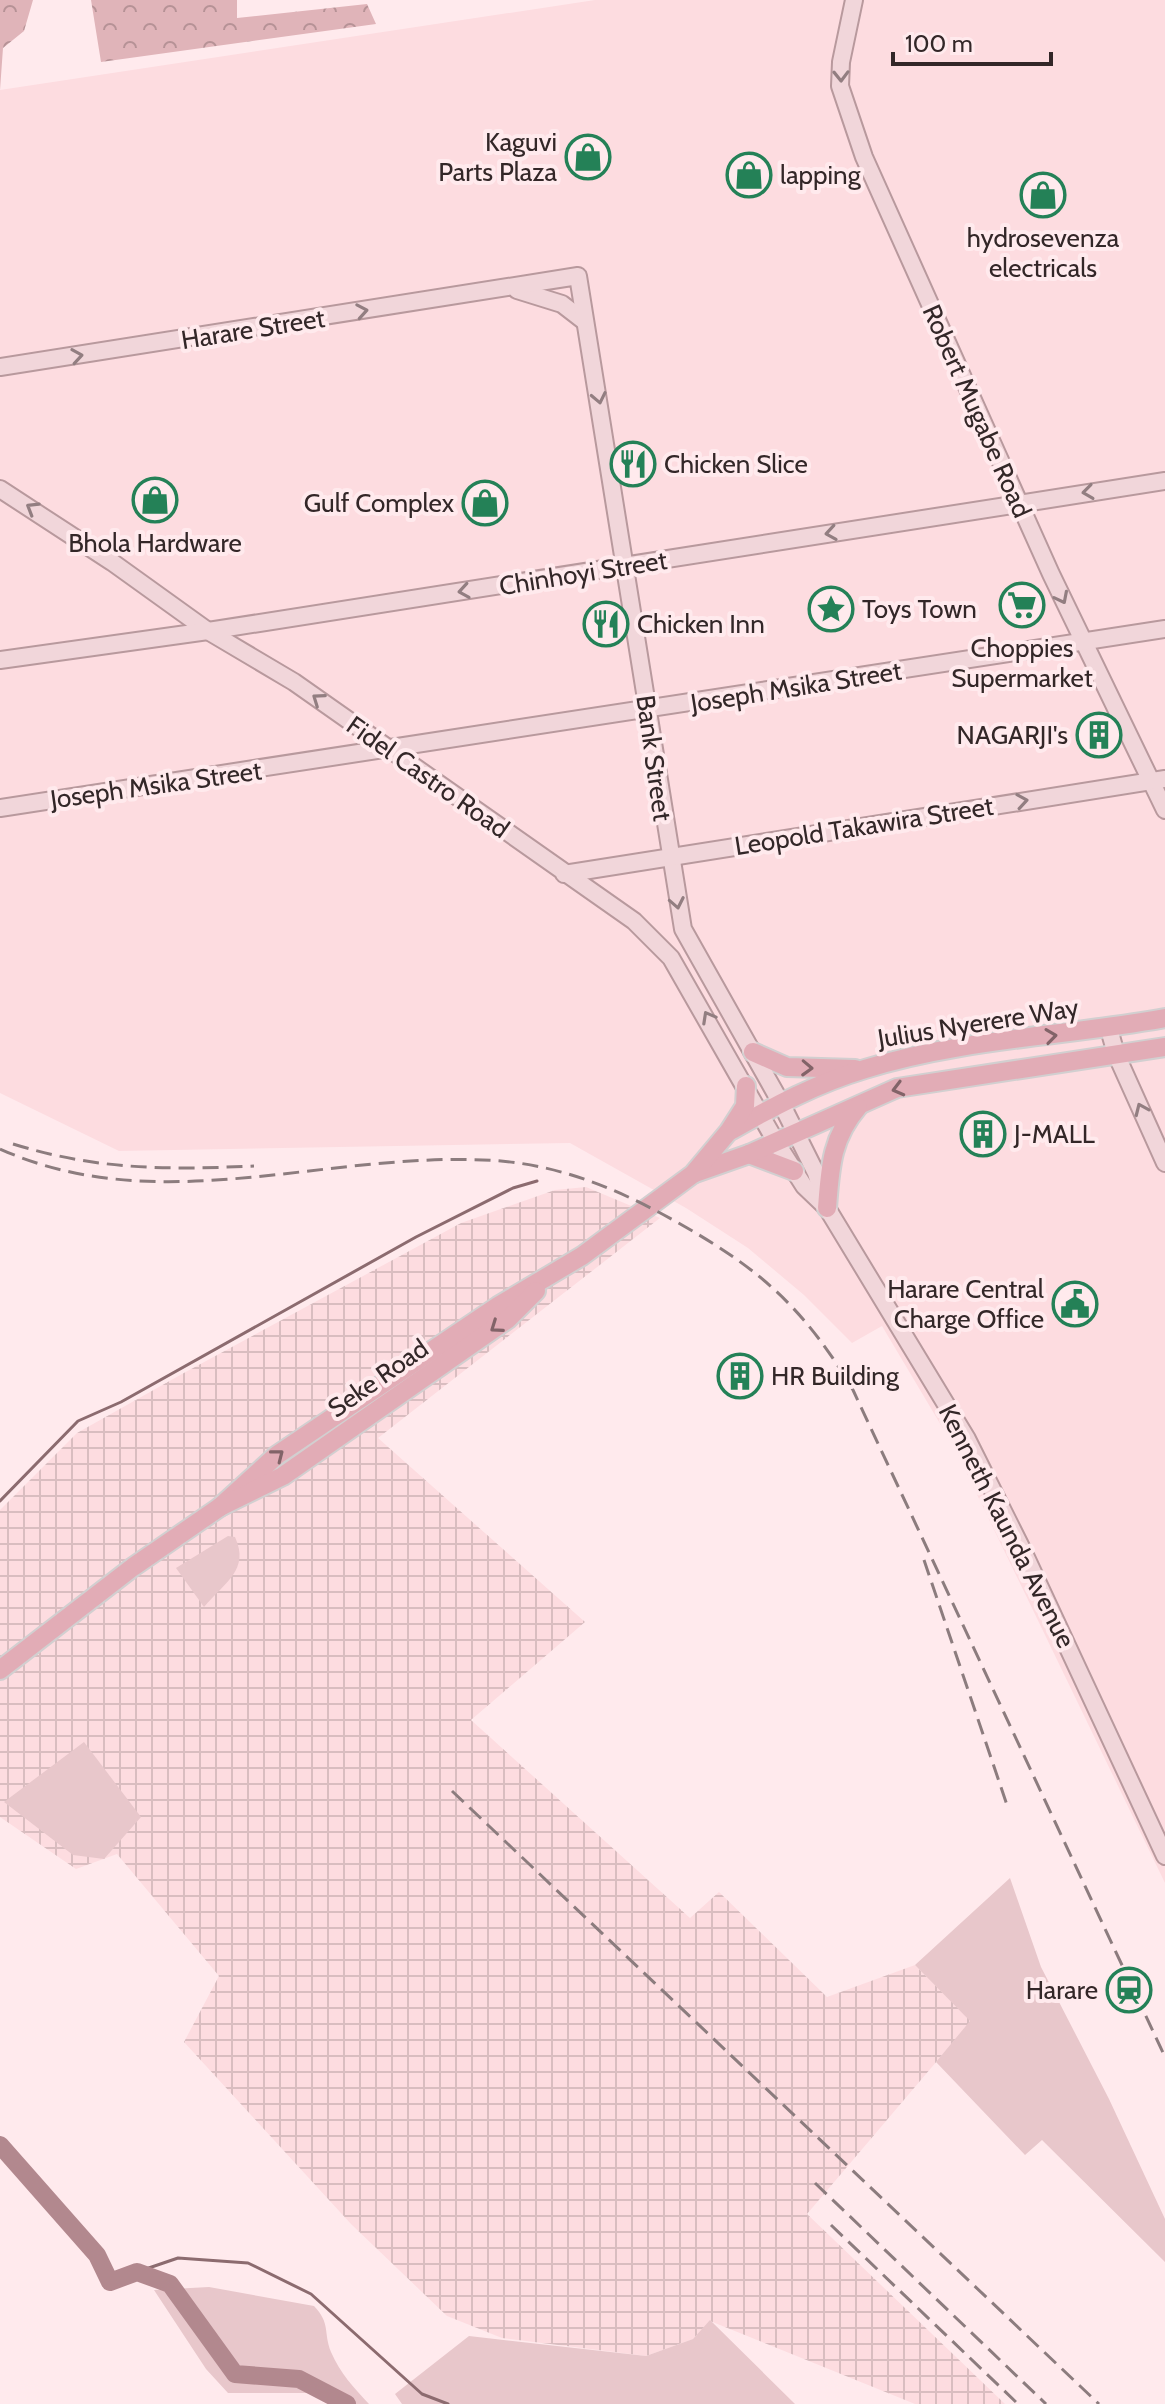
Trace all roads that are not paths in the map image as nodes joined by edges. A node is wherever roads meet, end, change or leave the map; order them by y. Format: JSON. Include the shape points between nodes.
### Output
{"nodes":[{"id":1,"x":854,"y":0,"type":"edge"},
{"id":2,"x":506,"y":287,"type":"junction"},
{"id":3,"x":584,"y":321,"type":"junction"},
{"id":4,"x":0,"y":367,"type":"edge"},
{"id":5,"x":1165,"y":481,"type":"edge"},
{"id":6,"x":0,"y":489,"type":"edge"},
{"id":7,"x":1019,"y":502,"type":"junction"},
{"id":8,"x":625,"y":566,"type":"junction"},
{"id":9,"x":1165,"y":629,"type":"edge"},
{"id":10,"x":208,"y":631,"type":"junction"},
{"id":11,"x":1085,"y":643,"type":"junction"},
{"id":12,"x":0,"y":660,"type":"edge"},
{"id":13,"x":646,"y":710,"type":"junction"},
{"id":14,"x":391,"y":750,"type":"junction"},
{"id":15,"x":1158,"y":780,"type":"edge"},
{"id":16,"x":0,"y":808,"type":"edge"},
{"id":17,"x":1165,"y":810,"type":"edge"},
{"id":18,"x":669,"y":857,"type":"junction"},
{"id":19,"x":564,"y":874,"type":"junction"},
{"id":20,"x":1165,"y":1018,"type":"edge"},
{"id":21,"x":1109,"y":1029,"type":"junction"},
{"id":22,"x":1165,"y":1047,"type":"edge"},
{"id":23,"x":753,"y":1052,"type":"junction"},
{"id":24,"x":1116,"y":1054,"type":"junction"},
{"id":25,"x":864,"y":1069,"type":"junction"},
{"id":26,"x":746,"y":1086,"type":"junction"},
{"id":27,"x":781,"y":1103,"type":"junction"},
{"id":28,"x":859,"y":1104,"type":"junction"},
{"id":29,"x":761,"y":1114,"type":"junction"},
{"id":30,"x":729,"y":1131,"type":"junction"},
{"id":31,"x":796,"y":1132,"type":"junction"},
{"id":32,"x":776,"y":1142,"type":"junction"},
{"id":33,"x":749,"y":1154,"type":"junction"},
{"id":34,"x":1165,"y":1163,"type":"edge"},
{"id":35,"x":794,"y":1171,"type":"junction"},
{"id":36,"x":693,"y":1174,"type":"junction"},
{"id":37,"x":827,"y":1208,"type":"junction"},
{"id":38,"x":0,"y":1670,"type":"edge"},
{"id":39,"x":1165,"y":1856,"type":"edge"}],
"edges":[{"from":1,"to":7,"type":"main road","name":"Robert Mugabe Road","one_way":true,"via":[[841,62],[840,86],[847,109],[893,226]]},
{"from":2,"to":3,"type":"main road","via":[[562,304]]},
{"from":2,"to":3,"type":"main road","name":"Bank Street","via":[[578,276]]},
{"from":4,"to":2,"type":"main road","name":"Harare Street","one_way":true},
{"from":3,"to":8,"type":"main road","name":"Bank Street","one_way":true},
{"from":5,"to":7,"type":"main road","name":"Chinhoyi Street","one_way":true},
{"from":10,"to":6,"type":"main road","name":"Fidel Castro Road","one_way":true,"via":[[101,553]]},
{"from":7,"to":8,"type":"main road","name":"Chinhoyi Street","one_way":true},
{"from":7,"to":11,"type":"main road","name":"Robert Mugabe Road","one_way":true},
{"from":8,"to":10,"type":"main road","name":"Chinhoyi Street","one_way":true},
{"from":8,"to":13,"type":"main road","name":"Bank Street"},
{"from":9,"to":11,"type":"main road","name":"Joseph Msika Street"},
{"from":10,"to":12,"type":"main road","name":"Chinhoyi Street"},
{"from":14,"to":10,"type":"main road","name":"Fidel Castro Road","one_way":true,"via":[[294,682]]},
{"from":11,"to":13,"type":"main road","name":"Joseph Msika Street"},
{"from":11,"to":15,"type":"main road","name":"Robert Mugabe Road"},
{"from":13,"to":14,"type":"main road","name":"Joseph Msika Street"},
{"from":13,"to":18,"type":"main road","name":"Bank Street"},
{"from":14,"to":16,"type":"main road","name":"Joseph Msika Street"},
{"from":14,"to":19,"type":"main road","name":"Fidel Castro Road"},
{"from":15,"to":17,"type":"main road","name":"Robert Mugabe Road"},
{"from":18,"to":15,"type":"main road","name":"Leopold Takawira Street","one_way":true},
{"from":18,"to":19,"type":"main road","name":"Leopold Takawira Street"},
{"from":18,"to":23,"type":"main road","name":"Bank Street","one_way":true,"via":[[683,929]]},
{"from":26,"to":19,"type":"main road","name":"Fidel Castro Road","one_way":true,"via":[[671,958],[634,921]]},
{"from":20,"to":21,"type":"main road","name":"Julius Nyerere Way"},
{"from":21,"to":24,"type":"main road"},
{"from":25,"to":21,"type":"main road","name":"Julius Nyerere Way","one_way":true,"via":[[924,1054]]},
{"from":22,"to":24,"type":"main road","name":"Julius Nyerere Way"},
{"from":23,"to":25,"type":"main road","one_way":true,"via":[[787,1067]]},
{"from":23,"to":27,"type":"main road","name":"Bank Street"},
{"from":24,"to":28,"type":"main road","name":"Julius Nyerere Way","one_way":true,"via":[[939,1079]]},
{"from":34,"to":24,"type":"main road","one_way":true},
{"from":25,"to":27,"type":"main road","name":"Julius Nyerere Way"},
{"from":26,"to":29,"type":"main road","name":"Fidel Castro Road"},
{"from":26,"to":30,"type":"main road","via":[[745,1106]]},
{"from":27,"to":29,"type":"main road","name":"Julius Nyerere Way"},
{"from":27,"to":31,"type":"main road","name":"Bank Street"},
{"from":28,"to":31,"type":"main road","name":"Julius Nyerere Way"},
{"from":28,"to":37,"type":"main road","via":[[831,1152]]},
{"from":29,"to":30,"type":"main road","name":"Julius Nyerere Way"},
{"from":29,"to":32,"type":"main road","name":"Fidel Castro Road"},
{"from":30,"to":36,"type":"main road"},
{"from":31,"to":32,"type":"main road","name":"Julius Nyerere Way"},
{"from":31,"to":37,"type":"main road","name":"Bank Street"},
{"from":32,"to":33,"type":"main road","name":"Julius Nyerere Way"},
{"from":32,"to":35,"type":"main road","name":"Fidel Castro Road"},
{"from":33,"to":35,"type":"main road"},
{"from":33,"to":36,"type":"main road","name":"Julius Nyerere Way"},
{"from":35,"to":37,"type":"main road","name":"Fidel Castro Road"},
{"from":36,"to":38,"type":"main road","name":"Seke Road","via":[[553,1274],[508,1319],[283,1476],[220,1507],[133,1567]]},
{"from":37,"to":39,"type":"main road","name":"Kenneth Kaunda Avenue","via":[[967,1439]]}]}
